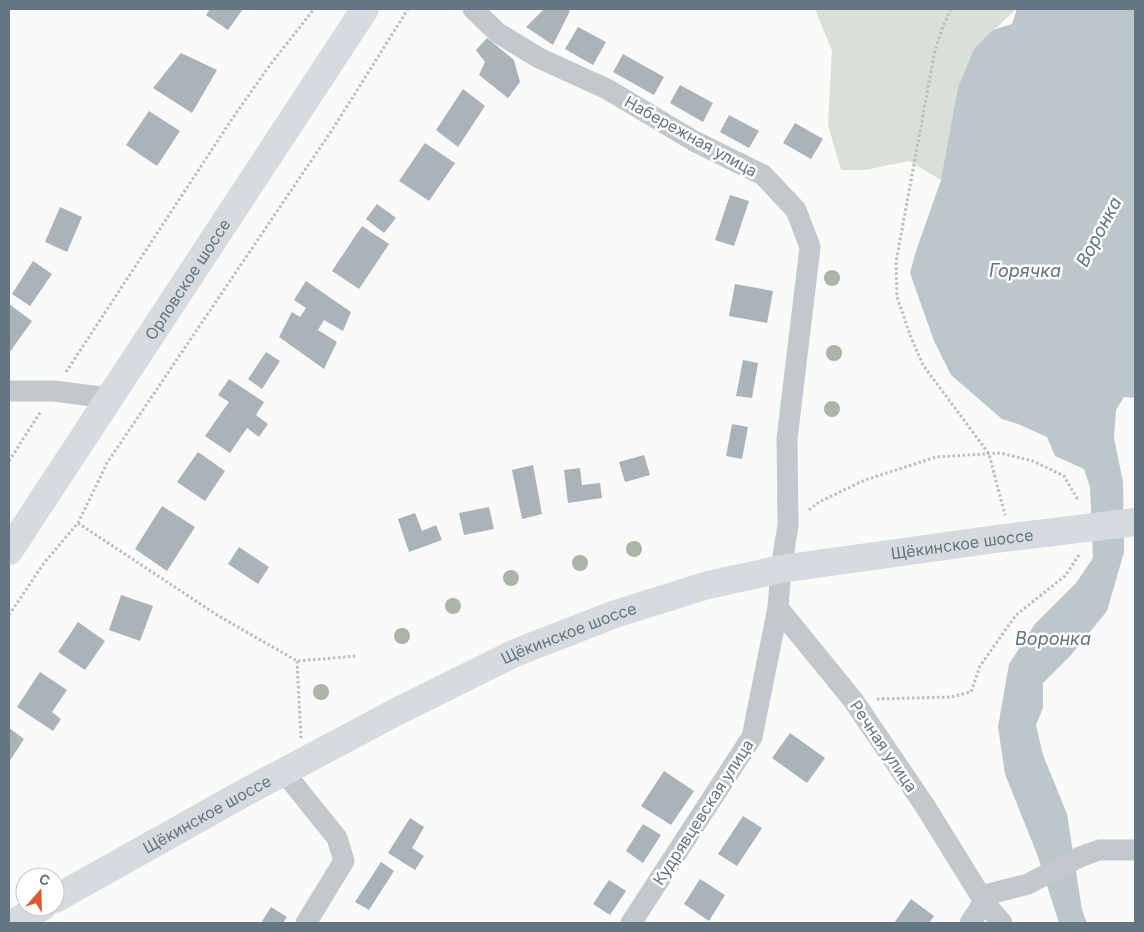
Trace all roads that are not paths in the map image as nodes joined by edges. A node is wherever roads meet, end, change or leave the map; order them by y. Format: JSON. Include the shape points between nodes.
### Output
{"nodes":[{"id":1,"x":365,"y":9,"type":"edge"},
{"id":2,"x":473,"y":9,"type":"edge"},
{"id":3,"x":9,"y":391,"type":"edge"},
{"id":4,"x":108,"y":398,"type":"junction"},
{"id":5,"x":1135,"y":522,"type":"edge"},
{"id":6,"x":9,"y":550,"type":"edge"},
{"id":7,"x":781,"y":569,"type":"junction"},
{"id":8,"x":778,"y":608,"type":"junction"},
{"id":9,"x":284,"y":772,"type":"junction"},
{"id":10,"x":1135,"y":850,"type":"edge"},
{"id":11,"x":65,"y":893,"type":"edge"},
{"id":12,"x":984,"y":902,"type":"junction"},
{"id":13,"x":306,"y":923,"type":"edge"},
{"id":14,"x":631,"y":923,"type":"edge"},
{"id":15,"x":970,"y":923,"type":"edge"},
{"id":16,"x":1002,"y":923,"type":"edge"}],
"edges":[{"from":1,"to":4,"type":"main road","name":"Орловское шоссе"},
{"from":2,"to":7,"type":"street","name":"Набережная улица","via":[[498,33],[540,58],[606,89],[694,141],[762,175],[796,210],[810,247],[787,439],[788,525]]},
{"from":3,"to":4,"type":"street","via":[[54,391]]},
{"from":4,"to":6,"type":"main road","name":"Орловское шоссе"},
{"from":5,"to":7,"type":"main road","name":"Щёкинское шоссе","via":[[1001,530]]},
{"from":7,"to":8,"type":"street"},
{"from":7,"to":9,"type":"main road","name":"Щёкинское шоссе","via":[[708,585],[615,614],[515,652]]},
{"from":8,"to":12,"type":"street","name":"Речная улица","via":[[853,700],[925,806]]},
{"from":8,"to":14,"type":"street","name":"Кудрявцевская улица","via":[[752,737]]},
{"from":9,"to":11,"type":"main road","name":"Щёкинское шоссе"},
{"from":9,"to":13,"type":"street","via":[[337,838],[344,861]]},
{"from":10,"to":12,"type":"street","via":[[1099,850],[1028,884],[989,894]]},
{"from":12,"to":15,"type":"street"},
{"from":12,"to":16,"type":"street","name":"Речная улица"}]}
